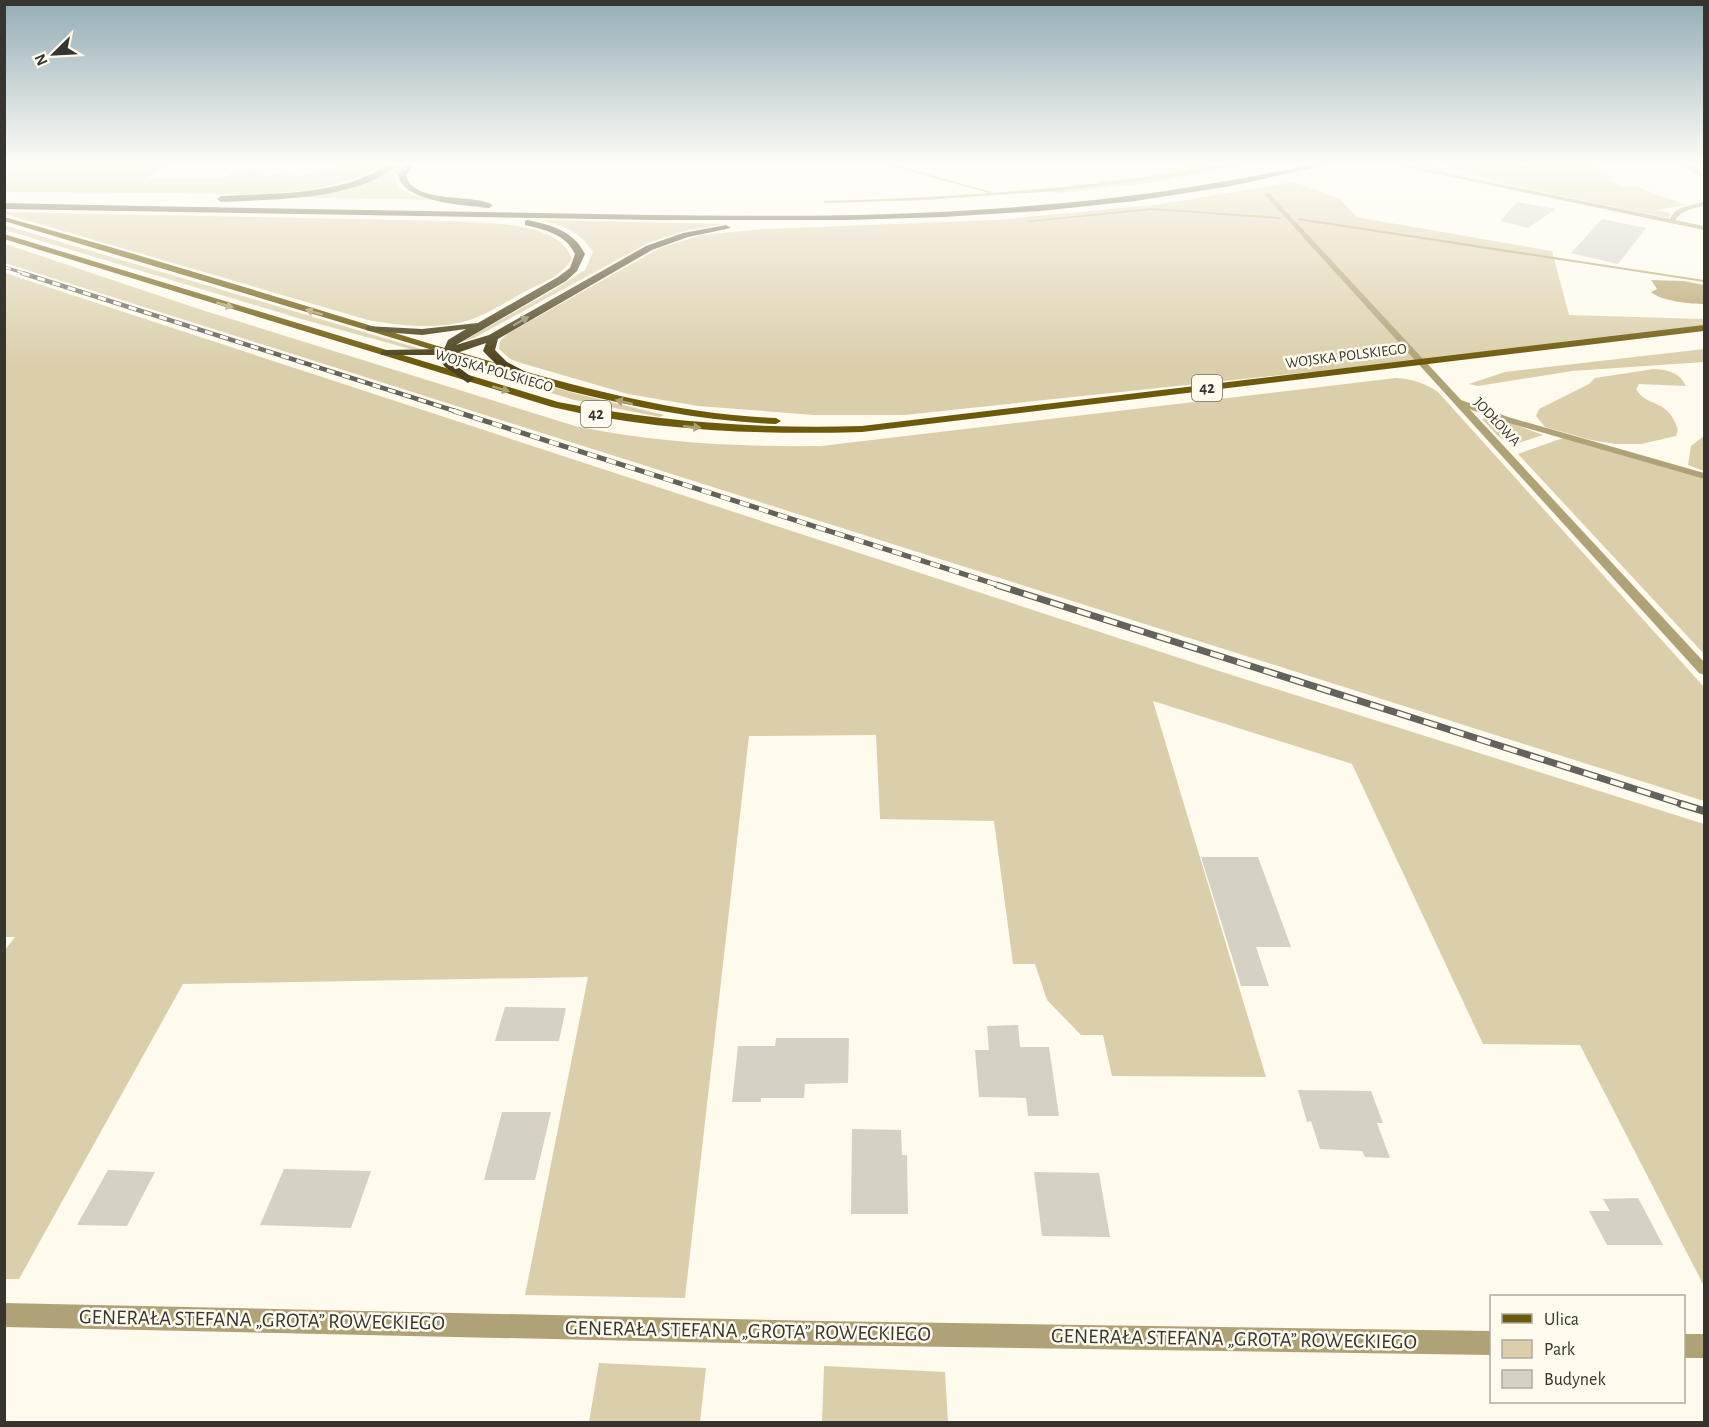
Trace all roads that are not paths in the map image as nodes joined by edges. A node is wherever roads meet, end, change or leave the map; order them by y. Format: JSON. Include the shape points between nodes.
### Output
{"nodes":[{"id":1,"x":43,"y":231,"type":"edge"},
{"id":2,"x":552,"y":231,"type":"edge"},
{"id":3,"x":711,"y":231,"type":"edge"},
{"id":4,"x":1301,"y":231,"type":"edge"},
{"id":5,"x":4,"y":236,"type":"edge"},
{"id":6,"x":482,"y":323,"type":"junction"},
{"id":7,"x":370,"y":328,"type":"junction"},
{"id":8,"x":1704,"y":328,"type":"edge"},
{"id":9,"x":493,"y":337,"type":"junction"},
{"id":10,"x":448,"y":352,"type":"junction"},
{"id":11,"x":385,"y":353,"type":"junction"},
{"id":12,"x":1421,"y":362,"type":"junction"},
{"id":13,"x":522,"y":374,"type":"junction"},
{"id":14,"x":468,"y":379,"type":"junction"},
{"id":15,"x":1458,"y":402,"type":"junction"},
{"id":16,"x":992,"y":414,"type":"junction"},
{"id":17,"x":1704,"y":476,"type":"edge"},
{"id":18,"x":1704,"y":670,"type":"edge"},
{"id":19,"x":4,"y":1315,"type":"edge"},
{"id":20,"x":1490,"y":1343,"type":"edge"},
{"id":21,"x":1685,"y":1346,"type":"edge"},
{"id":22,"x":1704,"y":1346,"type":"edge"}],
"edges":[{"from":7,"to":1,"type":"main road","name":"WOJSKA POLSKIEGO","number":"42","one_way":true},
{"from":2,"to":6,"type":"highway","via":[[578,249],[577,264],[562,279]]},
{"from":9,"to":3,"type":"highway","one_way":true,"via":[[641,253],[677,237]]},
{"from":4,"to":12,"type":"street","name":"JODŁOWA"},
{"from":5,"to":11,"type":"main road","name":"WOJSKA POLSKIEGO","number":"42","one_way":true},
{"from":6,"to":7,"type":"highway","via":[[422,332]]},
{"from":6,"to":10,"type":"highway","via":[[452,342]]},
{"from":7,"to":10,"type":"main road","name":"WOJSKA POLSKIEGO","number":"42"},
{"from":8,"to":12,"type":"main road","name":"WOJSKA POLSKIEGO","number":"42"},
{"from":9,"to":10,"type":"highway"},
{"from":9,"to":13,"type":"highway","via":[[489,351],[502,364]]},
{"from":10,"to":11,"type":"highway"},
{"from":10,"to":13,"type":"main road","name":"WOJSKA POLSKIEGO","number":"42"},
{"from":10,"to":14,"type":"highway","via":[[449,365]]},
{"from":11,"to":14,"type":"main road","name":"WOJSKA POLSKIEGO","number":"42"},
{"from":12,"to":15,"type":"street","name":"JODŁOWA"},
{"from":12,"to":16,"type":"main road","name":"WOJSKA POLSKIEGO","number":"42"},
{"from":16,"to":13,"type":"main road","name":"WOJSKA POLSKIEGO","number":"42","one_way":true,"via":[[765,421],[659,409]]},
{"from":14,"to":16,"type":"main road","name":"WOJSKA POLSKIEGO","number":"42","one_way":true,"via":[[606,416],[723,430],[862,429]]},
{"from":15,"to":17,"type":"lane"},
{"from":15,"to":18,"type":"street","name":"JODŁOWA"},
{"from":19,"to":20,"type":"street","name":"GENERAŁA STEFANA „GROTA” ROWECKIEGO"},
{"from":21,"to":22,"type":"street"}]}
